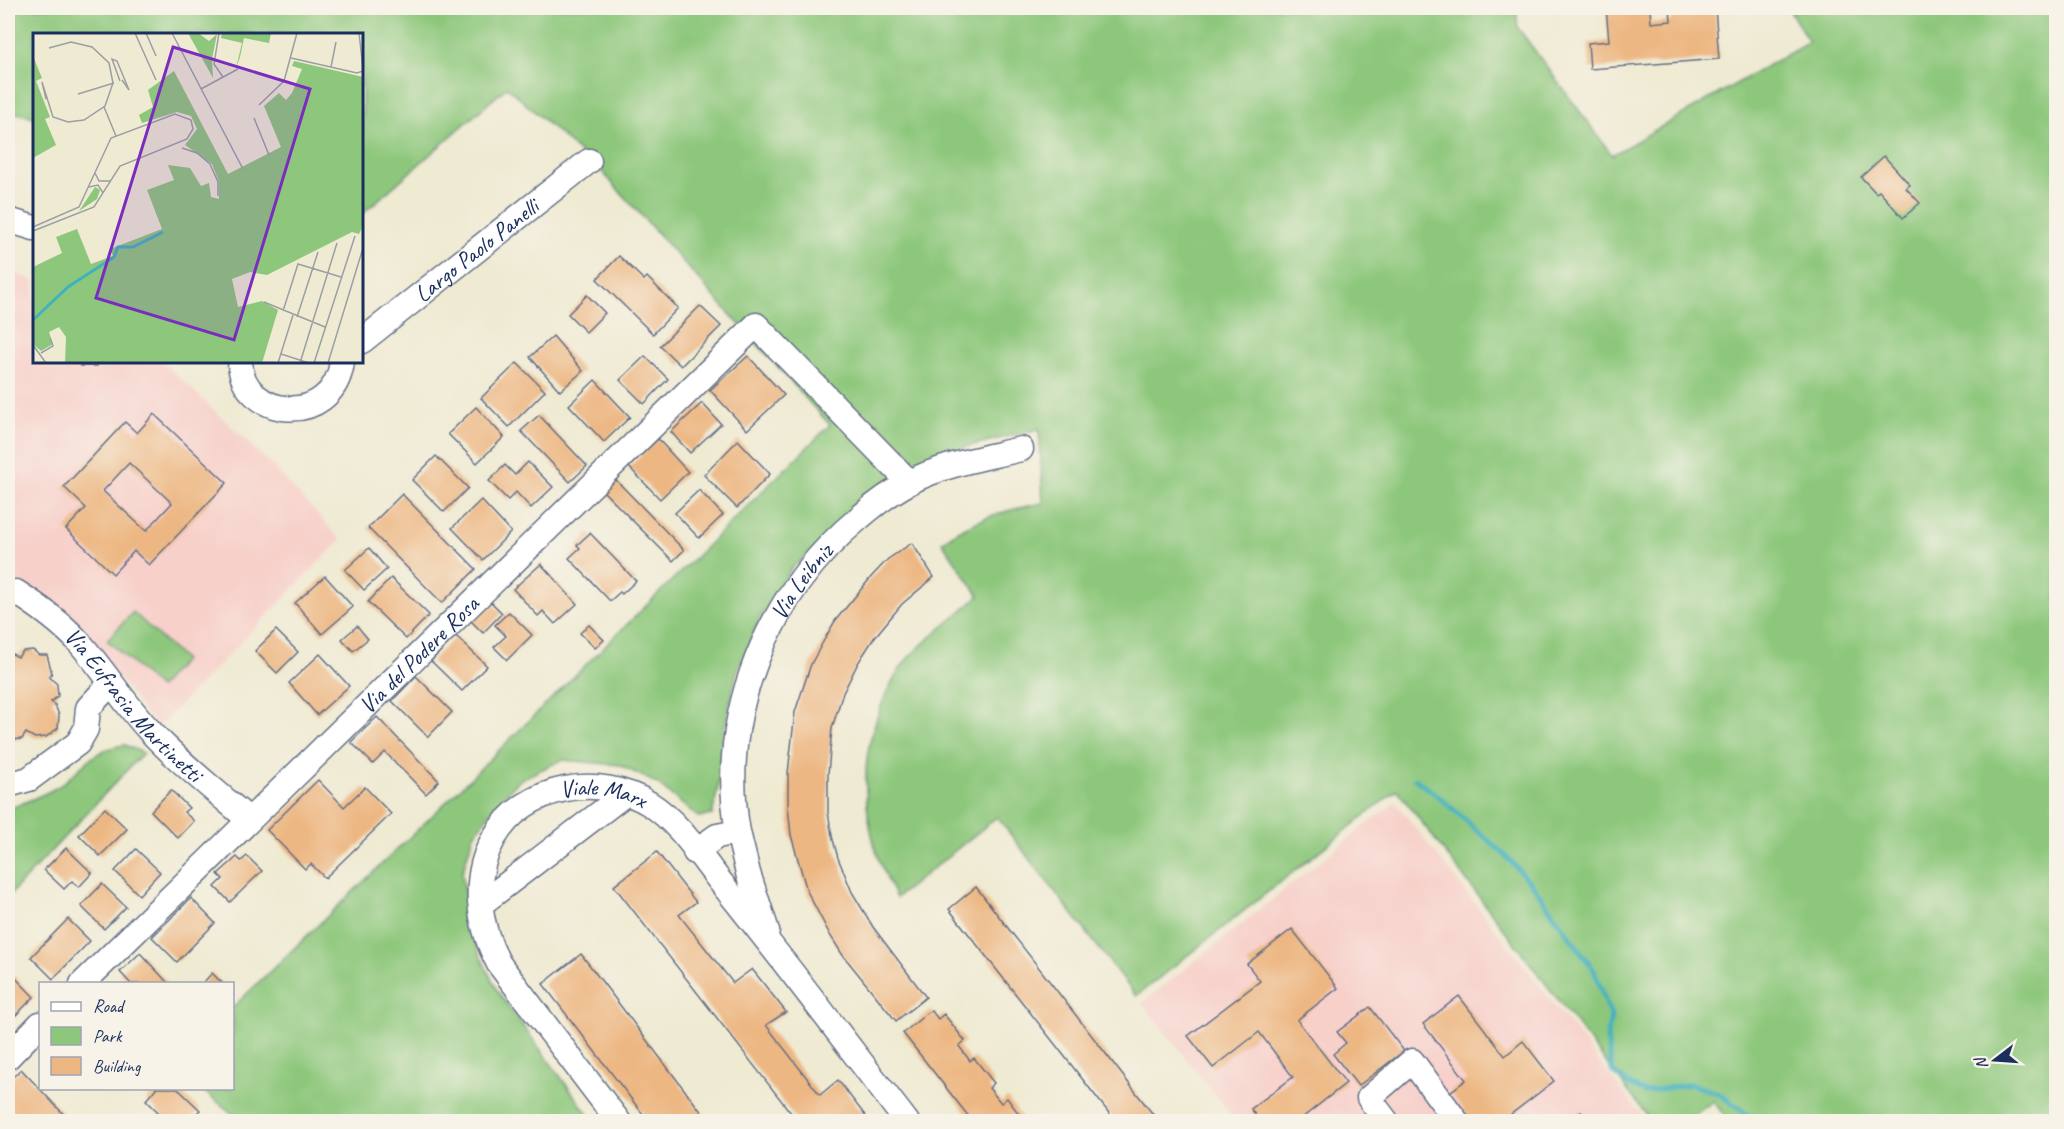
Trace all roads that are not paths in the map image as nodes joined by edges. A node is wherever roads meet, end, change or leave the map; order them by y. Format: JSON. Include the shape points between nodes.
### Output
{"nodes":[{"id":1,"x":590,"y":160,"type":"dead end"},
{"id":2,"x":8,"y":220,"type":"edge"},
{"id":3,"x":33,"y":228,"type":"edge"},
{"id":4,"x":363,"y":340,"type":"edge"},
{"id":5,"x":240,"y":363,"type":"edge"},
{"id":6,"x":342,"y":363,"type":"edge"},
{"id":7,"x":1021,"y":449,"type":"dead end"},
{"id":8,"x":909,"y":482,"type":"junction"},
{"id":9,"x":16,"y":592,"type":"dead end"},
{"id":10,"x":111,"y":683,"type":"junction"},
{"id":11,"x":8,"y":785,"type":"edge"},
{"id":12,"x":625,"y":794,"type":"junction"},
{"id":13,"x":248,"y":819,"type":"junction"},
{"id":14,"x":738,"y":831,"type":"junction"},
{"id":15,"x":695,"y":852,"type":"junction"},
{"id":16,"x":481,"y":904,"type":"junction"},
{"id":17,"x":774,"y":950,"type":"junction"},
{"id":18,"x":84,"y":982,"type":"edge"},
{"id":19,"x":39,"y":1025,"type":"edge"},
{"id":20,"x":8,"y":1057,"type":"edge"},
{"id":21,"x":619,"y":1122,"type":"edge"},
{"id":22,"x":907,"y":1122,"type":"edge"},
{"id":23,"x":1387,"y":1122,"type":"edge"},
{"id":24,"x":1457,"y":1122,"type":"edge"}],
"edges":[{"from":1,"to":4,"type":"street","name":"Largo Paolo Panelli"},
{"from":2,"to":3,"type":"street"},
{"from":5,"to":6,"type":"street","via":[[246,383],[258,396],[289,409],[321,400],[334,387]]},
{"from":7,"to":8,"type":"street","name":"Via Leibniz"},
{"from":8,"to":13,"type":"street","name":"Via del Podere Rosa","via":[[756,325]]},
{"from":8,"to":14,"type":"street","name":"Via Leibniz","via":[[867,512],[822,553],[792,591],[768,632],[745,693],[737,733],[734,780]]},
{"from":9,"to":10,"type":"street","name":"Via Eufrasia Martinetti","via":[[60,624]]},
{"from":10,"to":11,"type":"street","via":[[88,708],[86,729],[78,743],[28,780]]},
{"from":10,"to":13,"type":"street","name":"Via Eufrasia Martinetti","via":[[148,729]]},
{"from":12,"to":15,"type":"street","name":"Viale Marx","via":[[657,810]]},
{"from":12,"to":16,"type":"street"},
{"from":12,"to":16,"type":"street","name":"Viale Marx","via":[[585,786],[565,788],[541,796],[519,810],[497,832],[487,853],[481,870]]},
{"from":13,"to":18,"type":"street","name":"Via del Podere Rosa"},
{"from":14,"to":15,"type":"street","via":[[717,836]]},
{"from":14,"to":17,"type":"street","name":"Via Leibniz"},
{"from":15,"to":17,"type":"street","name":"Viale Marx"},
{"from":16,"to":21,"type":"street","name":"Viale Marx","via":[[491,948],[506,975]]},
{"from":17,"to":22,"type":"street","name":"Viale Marx"},
{"from":19,"to":20,"type":"street"},
{"from":23,"to":24,"type":"street","via":[[1369,1098],[1412,1061]]}]}
